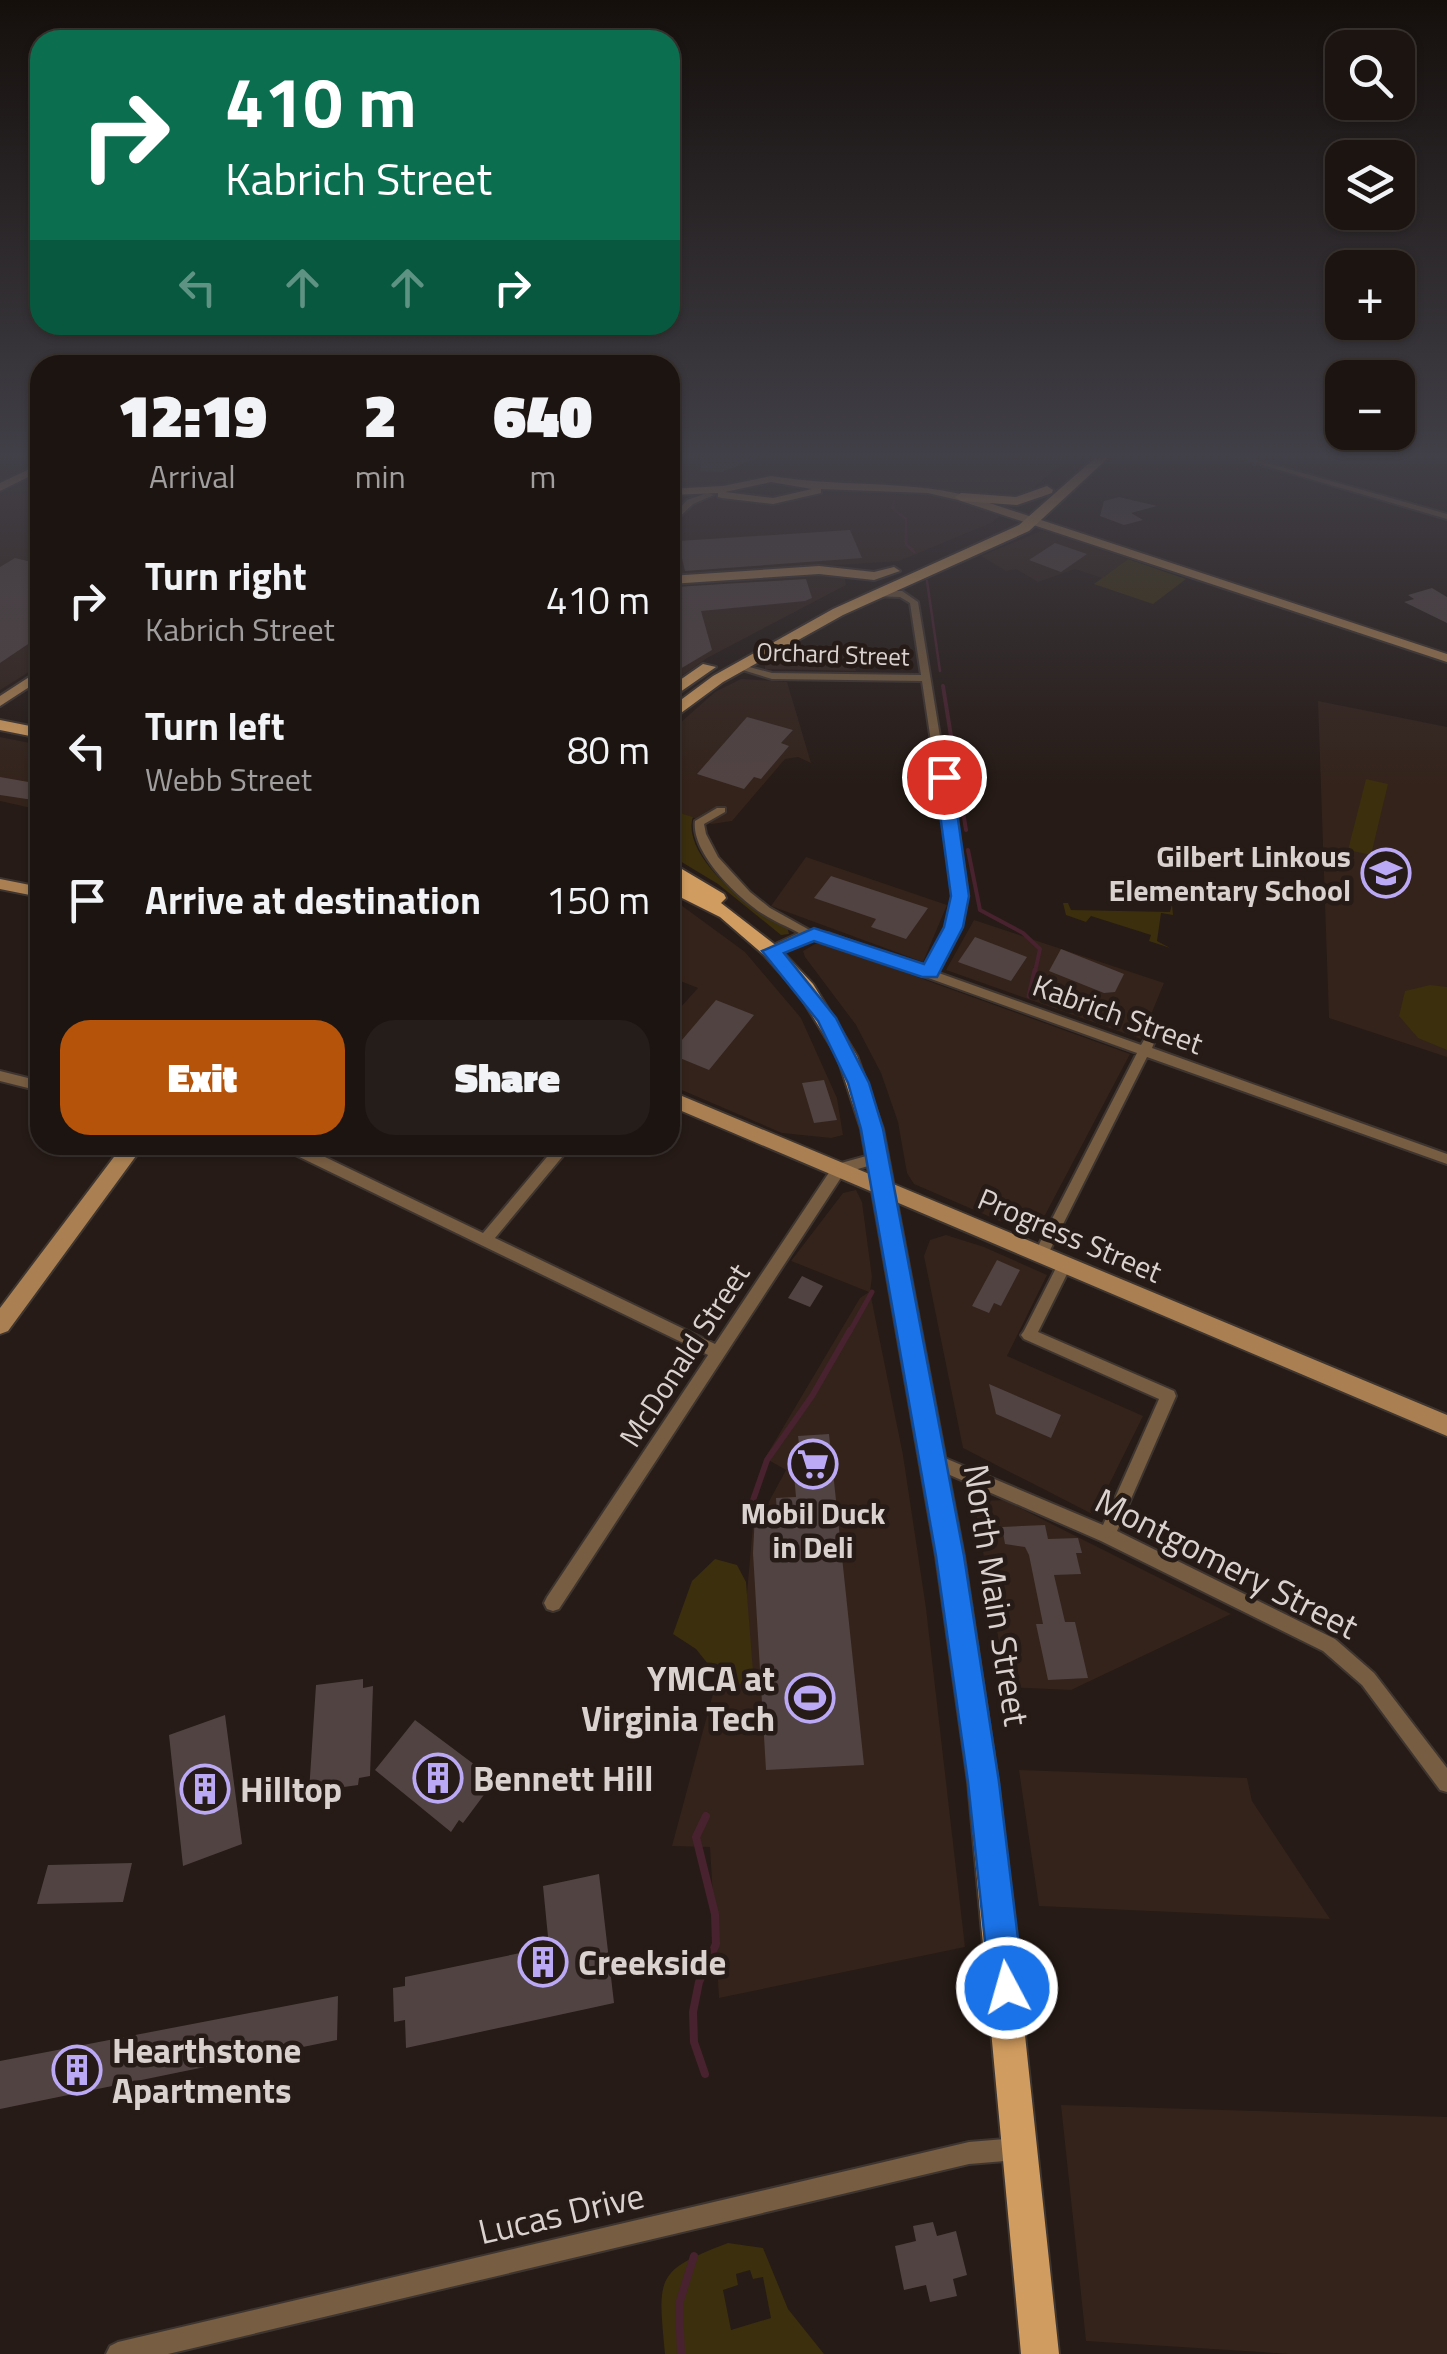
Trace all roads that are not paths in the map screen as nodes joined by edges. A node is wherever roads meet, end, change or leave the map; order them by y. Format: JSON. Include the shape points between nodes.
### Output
{"nodes":[{"id":1,"x":926,"y":567,"type":"edge"},
{"id":2,"x":936,"y":567,"type":"edge"},
{"id":3,"x":1175,"y":567,"type":"edge"},
{"id":4,"x":857,"y":575,"type":"junction"},
{"id":5,"x":680,"y":579,"type":"edge"},
{"id":6,"x":899,"y":582,"type":"junction"},
{"id":7,"x":851,"y":591,"type":"junction"},
{"id":8,"x":1447,"y":658,"type":"edge"},
{"id":9,"x":731,"y":662,"type":"junction"},
{"id":10,"x":927,"y":678,"type":"junction"},
{"id":11,"x":30,"y":681,"type":"edge"},
{"id":12,"x":680,"y":689,"type":"edge"},
{"id":13,"x":0,"y":702,"type":"edge"},
{"id":14,"x":680,"y":708,"type":"edge"},
{"id":15,"x":0,"y":725,"type":"edge"},
{"id":16,"x":30,"y":730,"type":"edge"},
{"id":17,"x":721,"y":810,"type":"dead end"},
{"id":18,"x":680,"y":874,"type":"edge"},
{"id":19,"x":0,"y":884,"type":"edge"},
{"id":20,"x":30,"y":890,"type":"edge"},
{"id":21,"x":680,"y":891,"type":"edge"},
{"id":22,"x":718,"y":907,"type":"junction"},
{"id":23,"x":809,"y":935,"type":"junction"},
{"id":24,"x":772,"y":951,"type":"junction"},
{"id":25,"x":930,"y":973,"type":"junction"},
{"id":26,"x":1146,"y":1046,"type":"junction"},
{"id":27,"x":0,"y":1076,"type":"edge"},
{"id":28,"x":30,"y":1084,"type":"edge"},
{"id":29,"x":680,"y":1102,"type":"edge"},
{"id":30,"x":127,"y":1155,"type":"edge"},
{"id":31,"x":309,"y":1155,"type":"edge"},
{"id":32,"x":557,"y":1155,"type":"edge"},
{"id":33,"x":877,"y":1158,"type":"junction"},
{"id":34,"x":1447,"y":1159,"type":"edge"},
{"id":35,"x":839,"y":1169,"type":"junction"},
{"id":36,"x":882,"y":1188,"type":"junction"},
{"id":37,"x":486,"y":1240,"type":"junction"},
{"id":38,"x":1040,"y":1256,"type":"junction"},
{"id":39,"x":1064,"y":1266,"type":"junction"},
{"id":40,"x":0,"y":1325,"type":"edge"},
{"id":41,"x":718,"y":1353,"type":"junction"},
{"id":42,"x":1447,"y":1426,"type":"edge"},
{"id":43,"x":932,"y":1460,"type":"junction"},
{"id":44,"x":1107,"y":1535,"type":"junction"},
{"id":45,"x":553,"y":1603,"type":"dead end"},
{"id":46,"x":1447,"y":1783,"type":"edge"},
{"id":47,"x":1022,"y":2149,"type":"junction"},
{"id":48,"x":118,"y":2354,"type":"edge"},
{"id":49,"x":1040,"y":2354,"type":"edge"}],
"edges":[{"from":1,"to":6,"type":"main road"},
{"from":2,"to":6,"type":"main road"},
{"from":3,"to":8,"type":"street"},
{"from":4,"to":5,"type":"street","via":[[819,570]]},
{"from":4,"to":6,"type":"street"},
{"from":4,"to":7,"type":"street"},
{"from":6,"to":7,"type":"main road"},
{"from":6,"to":9,"type":"main road"},
{"from":6,"to":10,"type":"street","via":[[914,602]]},
{"from":7,"to":9,"type":"main road","via":[[758,640]]},
{"from":9,"to":10,"type":"street","name":"Orchard Street","via":[[772,676]]},
{"from":9,"to":12,"type":"main road"},
{"from":9,"to":14,"type":"main road"},
{"from":10,"to":25,"type":"street","via":[[960,896],[954,927]]},
{"from":11,"to":13,"type":"street"},
{"from":15,"to":16,"type":"main road"},
{"from":17,"to":23,"type":"street","name":"Kabrich Street","via":[[698,824],[706,850],[761,908]]},
{"from":18,"to":22,"type":"main road","name":"North Main Street","via":[[717,895]]},
{"from":19,"to":20,"type":"street"},
{"from":21,"to":22,"type":"main road","name":"North Main Street"},
{"from":22,"to":24,"type":"main road","name":"North Main Street"},
{"from":23,"to":24,"type":"street"},
{"from":23,"to":25,"type":"street","name":"Kabrich Street"},
{"from":24,"to":33,"type":"main road","name":"North Main Street","via":[[816,1002],[847,1056]]},
{"from":25,"to":26,"type":"street","name":"Kabrich Street"},
{"from":26,"to":34,"type":"street","name":"Kabrich Street"},
{"from":26,"to":38,"type":"street"},
{"from":27,"to":28,"type":"street"},
{"from":29,"to":35,"type":"street","name":"Progress Street"},
{"from":30,"to":40,"type":"street"},
{"from":31,"to":37,"type":"street"},
{"from":32,"to":37,"type":"street"},
{"from":33,"to":35,"type":"street"},
{"from":33,"to":36,"type":"main road","name":"North Main Street"},
{"from":35,"to":36,"type":"street","name":"Progress Street"},
{"from":35,"to":41,"type":"street","name":"McDonald Street"},
{"from":36,"to":38,"type":"street","name":"Progress Street"},
{"from":36,"to":43,"type":"main road","name":"North Main Street"},
{"from":37,"to":41,"type":"street"},
{"from":38,"to":39,"type":"street","name":"Progress Street"},
{"from":39,"to":42,"type":"street","name":"Progress Street"},
{"from":39,"to":44,"type":"street","via":[[1029,1336],[1168,1396]]},
{"from":41,"to":45,"type":"street","name":"McDonald Street"},
{"from":43,"to":44,"type":"street","name":"Montgomery Street"},
{"from":43,"to":47,"type":"main road","name":"North Main Street","via":[[983,1782]]},
{"from":44,"to":46,"type":"street","name":"Montgomery Street","via":[[1344,1656]]},
{"from":47,"to":48,"type":"street","name":"Lucas Drive","via":[[969,2152]]},
{"from":47,"to":49,"type":"main road","name":"North Main Street"}]}
